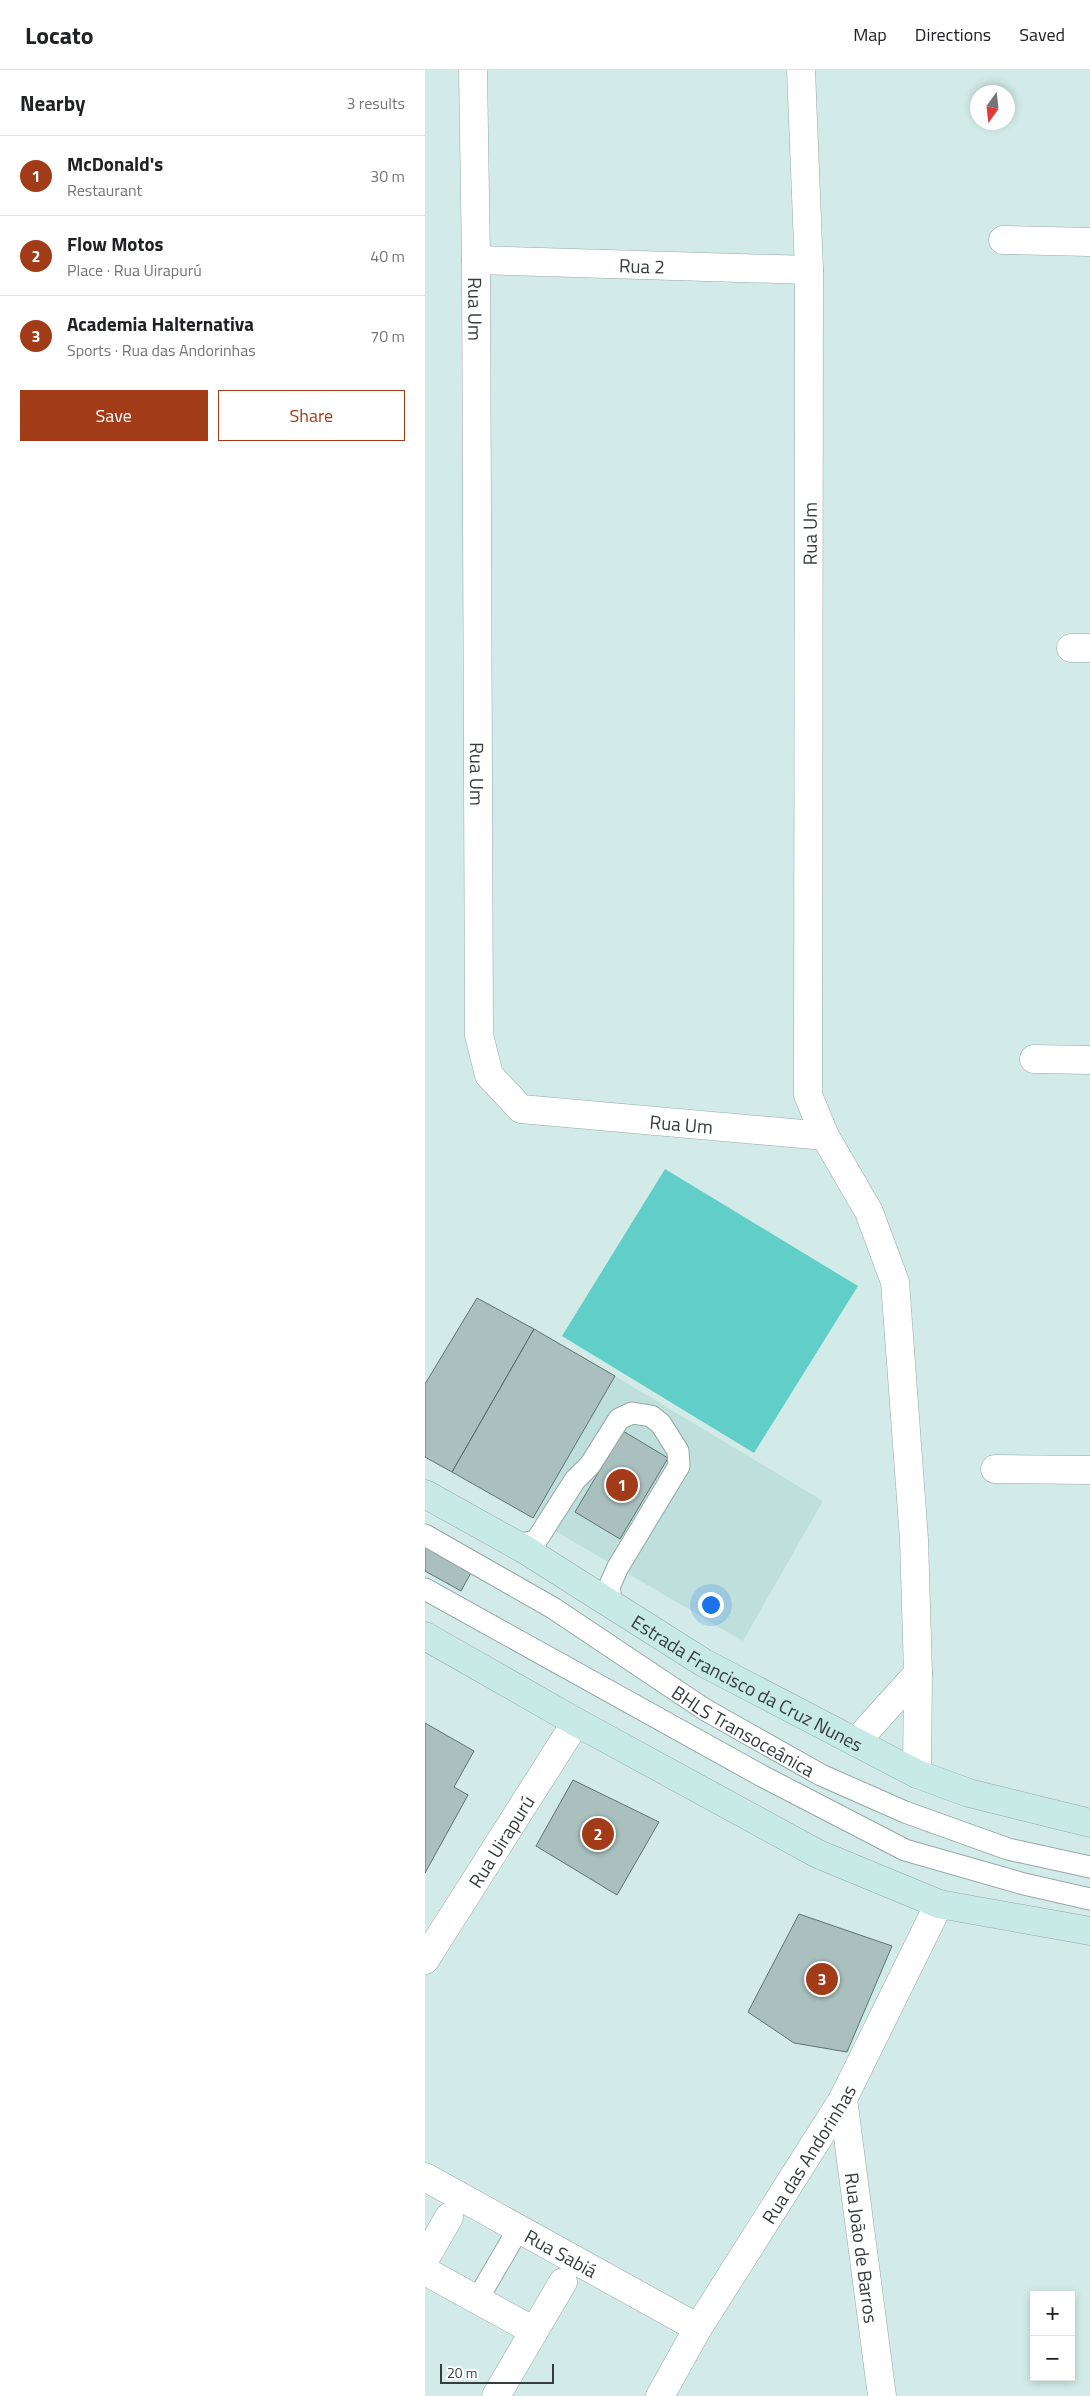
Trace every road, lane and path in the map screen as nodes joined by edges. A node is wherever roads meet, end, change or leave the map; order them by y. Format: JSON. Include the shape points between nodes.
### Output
{"nodes":[{"id":1,"x":473,"y":70,"type":"edge"},
{"id":2,"x":801,"y":70,"type":"edge"},
{"id":3,"x":1003,"y":240,"type":"dead end"},
{"id":4,"x":1090,"y":242,"type":"edge"},
{"id":5,"x":476,"y":260,"type":"junction"},
{"id":6,"x":809,"y":270,"type":"junction"},
{"id":7,"x":1034,"y":1059,"type":"dead end"},
{"id":8,"x":1090,"y":1060,"type":"edge"},
{"id":9,"x":825,"y":1136,"type":"junction"},
{"id":10,"x":995,"y":1469,"type":"dead end"},
{"id":11,"x":1090,"y":1470,"type":"edge"},
{"id":12,"x":425,"y":1494,"type":"edge"},
{"id":13,"x":425,"y":1535,"type":"edge"},
{"id":14,"x":515,"y":1545,"type":"junction"},
{"id":15,"x":425,"y":1589,"type":"edge"},
{"id":16,"x":612,"y":1605,"type":"junction"},
{"id":17,"x":425,"y":1636,"type":"edge"},
{"id":18,"x":919,"y":1673,"type":"junction"},
{"id":19,"x":576,"y":1722,"type":"junction"},
{"id":20,"x":855,"y":1742,"type":"junction"},
{"id":21,"x":917,"y":1774,"type":"junction"},
{"id":22,"x":1090,"y":1823,"type":"edge"},
{"id":23,"x":1090,"y":1867,"type":"edge"},
{"id":24,"x":1090,"y":1899,"type":"edge"},
{"id":25,"x":939,"y":1904,"type":"junction"},
{"id":26,"x":1090,"y":1931,"type":"edge"},
{"id":27,"x":425,"y":1960,"type":"edge"},
{"id":28,"x":843,"y":2100,"type":"junction"},
{"id":29,"x":425,"y":2177,"type":"edge"},
{"id":30,"x":449,"y":2217,"type":"dead end"},
{"id":31,"x":519,"y":2228,"type":"junction"},
{"id":32,"x":425,"y":2259,"type":"edge"},
{"id":33,"x":425,"y":2271,"type":"edge"},
{"id":34,"x":563,"y":2282,"type":"dead end"},
{"id":35,"x":477,"y":2300,"type":"junction"},
{"id":36,"x":698,"y":2328,"type":"junction"},
{"id":37,"x":534,"y":2331,"type":"junction"},
{"id":38,"x":496,"y":2396,"type":"edge"},
{"id":39,"x":660,"y":2396,"type":"edge"},
{"id":40,"x":882,"y":2396,"type":"edge"}],
"edges":[{"from":1,"to":5,"type":"street","name":"Rua Um"},
{"from":2,"to":6,"type":"street","name":"Rua Um"},
{"from":3,"to":4,"type":"street"},
{"from":5,"to":6,"type":"street","name":"Rua 2"},
{"from":5,"to":9,"type":"street","name":"Rua Um","via":[[479,1034],[489,1075],[521,1109]]},
{"from":6,"to":9,"type":"street","name":"Rua Um","via":[[808,1095]]},
{"from":7,"to":8,"type":"street"},
{"from":9,"to":18,"type":"street","via":[[869,1212],[895,1282],[914,1539]]},
{"from":10,"to":11,"type":"street"},
{"from":12,"to":14,"type":"main road","name":"Estrada Francisco da Cruz Nunes"},
{"from":13,"to":23,"type":"lane","name":"BHLS Transoceânica","via":[[553,1608],[704,1709],[821,1775],[905,1812],[1008,1849]]},
{"from":14,"to":16,"type":"main road","name":"Estrada Francisco da Cruz Nunes"},
{"from":14,"to":16,"type":"lane","via":[[536,1541],[619,1419],[631,1413],[651,1416],[661,1424],[678,1451],[679,1466],[618,1567],[609,1587]]},
{"from":15,"to":24,"type":"lane","name":"BHLS Transoceânica","via":[[762,1776],[905,1850]]},
{"from":16,"to":20,"type":"main road","name":"Estrada Francisco da Cruz Nunes","via":[[704,1663]]},
{"from":17,"to":19,"type":"main road"},
{"from":18,"to":20,"type":"street"},
{"from":18,"to":21,"type":"street"},
{"from":19,"to":25,"type":"main road","via":[[818,1854]]},
{"from":19,"to":27,"type":"street","name":"Rua Uirapurú"},
{"from":20,"to":21,"type":"main road","name":"Estrada Francisco da Cruz Nunes"},
{"from":21,"to":22,"type":"main road","name":"Estrada Francisco da Cruz Nunes","via":[[969,1793]]},
{"from":25,"to":26,"type":"main road"},
{"from":25,"to":28,"type":"street","name":"Rua das Andorinhas"},
{"from":28,"to":36,"type":"street","name":"Rua das Andorinhas"},
{"from":28,"to":40,"type":"street","name":"Rua João de Barros"},
{"from":29,"to":31,"type":"street","name":"Rua Sabiá"},
{"from":30,"to":32,"type":"street"},
{"from":31,"to":35,"type":"lane"},
{"from":31,"to":36,"type":"street","name":"Rua Sabiá"},
{"from":33,"to":35,"type":"street"},
{"from":34,"to":37,"type":"street"},
{"from":35,"to":37,"type":"street"},
{"from":36,"to":39,"type":"street","name":"Rua das Andorinhas"},
{"from":37,"to":38,"type":"street"}]}
